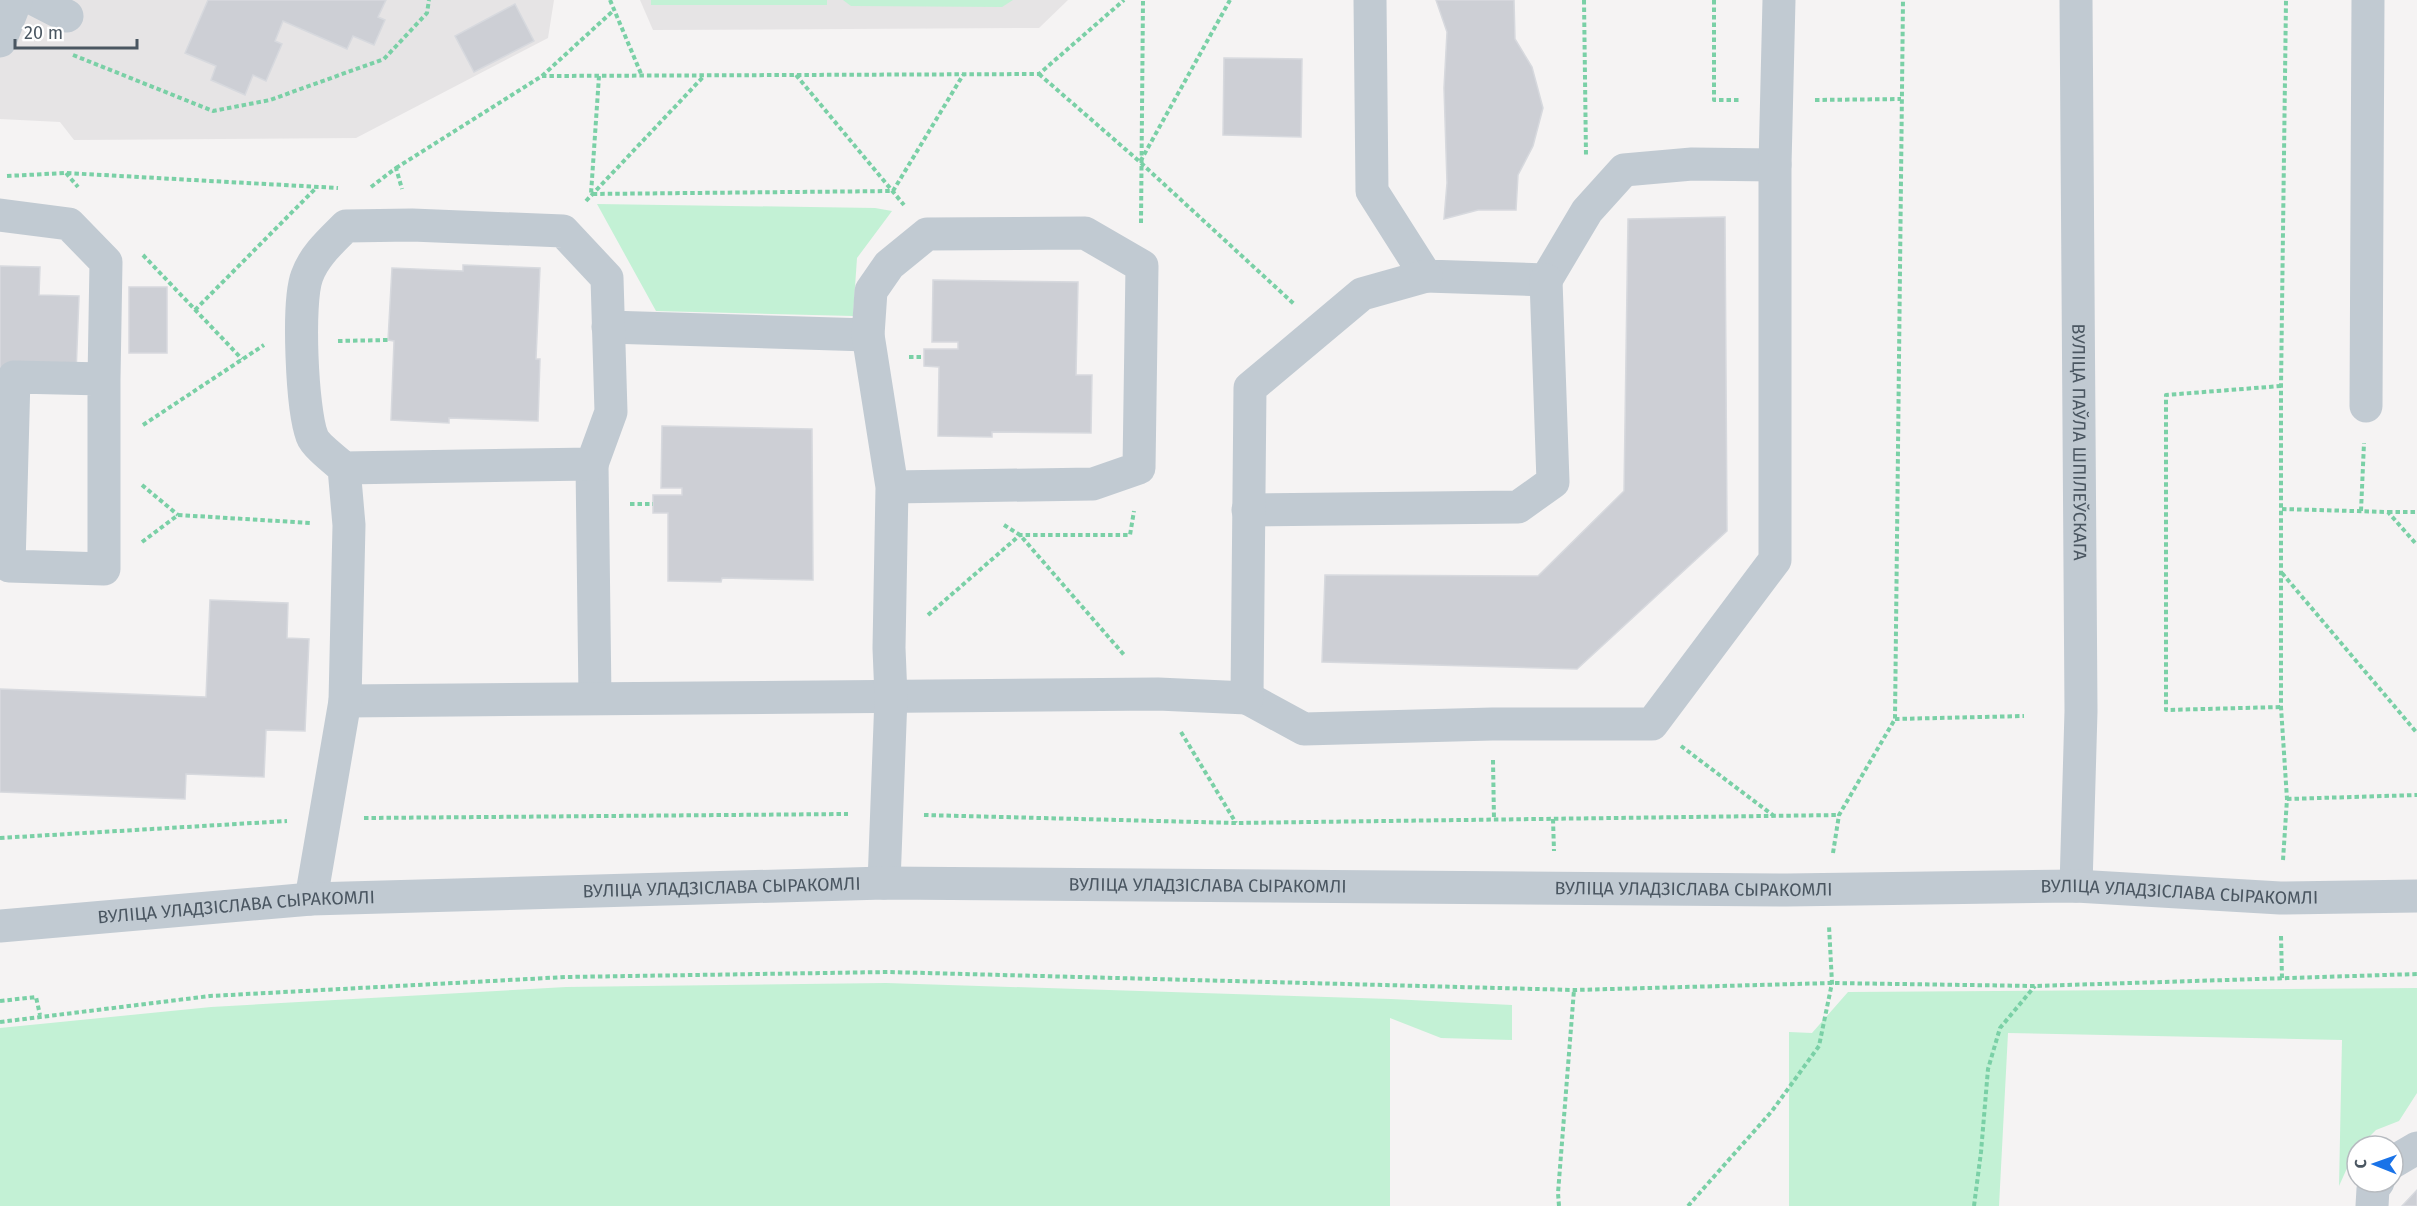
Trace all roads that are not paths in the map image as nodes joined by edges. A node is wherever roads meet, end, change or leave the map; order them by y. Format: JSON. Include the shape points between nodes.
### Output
{"nodes":[{"id":1,"x":16,"y":0,"type":"edge"},
{"id":2,"x":36,"y":0,"type":"edge"},
{"id":3,"x":1370,"y":0,"type":"edge"},
{"id":4,"x":1779,"y":0,"type":"edge"},
{"id":5,"x":2076,"y":0,"type":"edge"},
{"id":6,"x":2368,"y":0,"type":"edge"},
{"id":7,"x":67,"y":16,"type":"dead end"},
{"id":8,"x":0,"y":41,"type":"edge"},
{"id":9,"x":1775,"y":165,"type":"junction"},
{"id":10,"x":0,"y":215,"type":"edge"},
{"id":11,"x":1426,"y":276,"type":"junction"},
{"id":12,"x":1546,"y":280,"type":"junction"},
{"id":13,"x":609,"y":327,"type":"junction"},
{"id":14,"x":868,"y":335,"type":"junction"},
{"id":15,"x":104,"y":379,"type":"junction"},
{"id":16,"x":2366,"y":406,"type":"road end"},
{"id":17,"x":592,"y":464,"type":"junction"},
{"id":18,"x":344,"y":468,"type":"junction"},
{"id":19,"x":892,"y":487,"type":"junction"},
{"id":20,"x":1248,"y":510,"type":"junction"},
{"id":21,"x":891,"y":697,"type":"junction"},
{"id":22,"x":595,"y":698,"type":"junction"},
{"id":23,"x":1247,"y":698,"type":"junction"},
{"id":24,"x":345,"y":701,"type":"junction"},
{"id":25,"x":884,"y":883,"type":"junction"},
{"id":26,"x":2076,"y":886,"type":"junction"},
{"id":27,"x":2417,"y":896,"type":"edge"},
{"id":28,"x":311,"y":899,"type":"junction"},
{"id":29,"x":0,"y":926,"type":"edge"}],
"edges":[{"from":1,"to":8,"type":"street"},
{"from":2,"to":7,"type":"street"},
{"from":3,"to":11,"type":"street","via":[[1372,191]]},
{"from":4,"to":9,"type":"street"},
{"from":5,"to":26,"type":"street","name":"ВУЛІЦА ПАЎЛА ШПІЛЕЎСКАГА","via":[[2081,699]]},
{"from":6,"to":16,"type":"street"},
{"from":9,"to":12,"type":"street","via":[[1624,170],[1587,211]]},
{"from":9,"to":23,"type":"street","via":[[1775,560],[1652,724],[1304,729]]},
{"from":10,"to":15,"type":"street","via":[[69,224],[106,262]]},
{"from":11,"to":12,"type":"street"},
{"from":11,"to":20,"type":"street","via":[[1362,294],[1250,388]]},
{"from":12,"to":20,"type":"street","via":[[1553,483],[1518,507]]},
{"from":13,"to":14,"type":"street"},
{"from":13,"to":17,"type":"street","via":[[611,412]]},
{"from":13,"to":18,"type":"street","via":[[607,278],[563,231],[346,226],[323,249],[306,277],[303,330],[303,380],[312,438]]},
{"from":14,"to":19,"type":"street"},
{"from":14,"to":19,"type":"street","via":[[871,291],[889,265],[927,234],[1085,233],[1142,266],[1139,468],[1093,484]]},
{"from":15,"to":15,"type":"street","via":[[14,377],[9,566],[105,569]]},
{"from":17,"to":18,"type":"street"},
{"from":17,"to":22,"type":"street"},
{"from":18,"to":24,"type":"street","via":[[349,525]]},
{"from":19,"to":21,"type":"street"},
{"from":20,"to":23,"type":"street"},
{"from":21,"to":22,"type":"street"},
{"from":21,"to":23,"type":"street","via":[[1158,694]]},
{"from":21,"to":25,"type":"street"},
{"from":22,"to":24,"type":"street"},
{"from":24,"to":28,"type":"street"},
{"from":25,"to":26,"type":"street","name":"ВУЛІЦА УЛАДЗІСЛАВА СЫРАКОМЛІ","via":[[1787,891]]},
{"from":25,"to":28,"type":"street","name":"ВУЛІЦА УЛАДЗІСЛАВА СЫРАКОМЛІ"},
{"from":26,"to":27,"type":"street","name":"ВУЛІЦА УЛАДЗІСЛАВА СЫРАКОМЛІ","via":[[2280,897]]},
{"from":28,"to":29,"type":"street","name":"ВУЛІЦА УЛАДЗІСЛАВА СЫРАКОМЛІ"}]}
